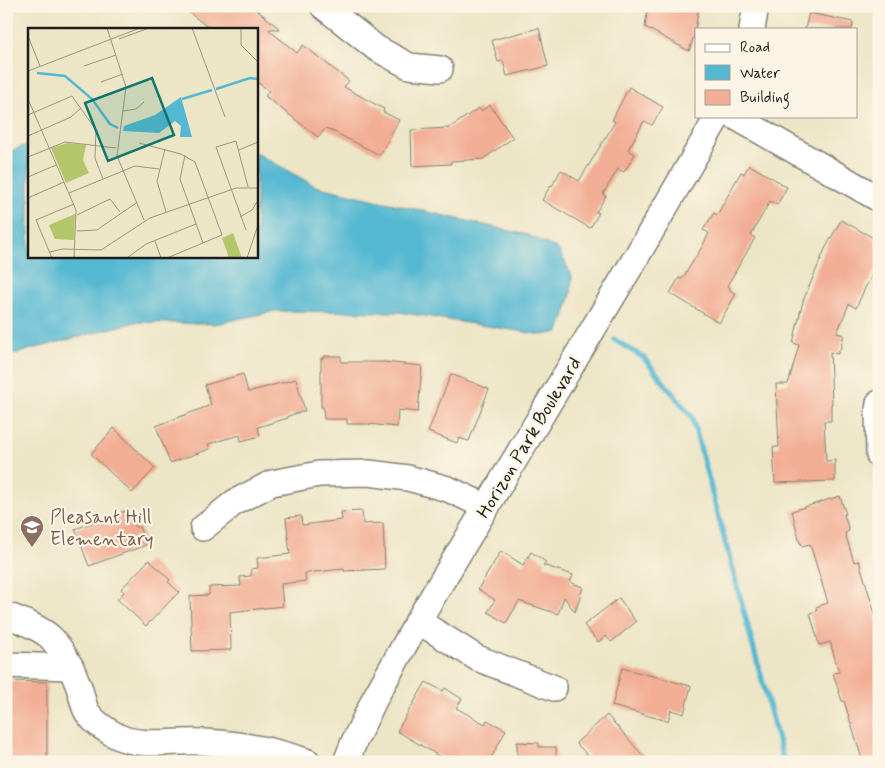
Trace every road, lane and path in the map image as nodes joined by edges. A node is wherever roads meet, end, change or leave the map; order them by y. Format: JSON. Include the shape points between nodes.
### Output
{"nodes":[{"id":1,"x":323,"y":6,"type":"edge"},
{"id":2,"x":756,"y":6,"type":"edge"},
{"id":3,"x":752,"y":28,"type":"edge"},
{"id":4,"x":440,"y":69,"type":"dead end"},
{"id":5,"x":717,"y":118,"type":"edge"},
{"id":6,"x":737,"y":118,"type":"edge"},
{"id":7,"x":879,"y":199,"type":"edge"},
{"id":8,"x":879,"y":403,"type":"edge"},
{"id":9,"x":879,"y":455,"type":"edge"},
{"id":10,"x":487,"y":506,"type":"junction"},
{"id":11,"x":202,"y":528,"type":"dead end"},
{"id":12,"x":6,"y":615,"type":"edge"},
{"id":13,"x":418,"y":621,"type":"junction"},
{"id":14,"x":6,"y":665,"type":"edge"},
{"id":15,"x":71,"y":667,"type":"junction"},
{"id":16,"x":554,"y":688,"type":"dead end"},
{"id":17,"x":140,"y":752,"type":"edge"},
{"id":18,"x":308,"y":762,"type":"edge"},
{"id":19,"x":346,"y":762,"type":"edge"}],
"edges":[{"from":1,"to":4,"type":"street","via":[[376,48],[409,66]]},
{"from":2,"to":3,"type":"street"},
{"from":5,"to":10,"type":"street","name":"Horizon Park Boulevard"},
{"from":6,"to":7,"type":"street"},
{"from":8,"to":9,"type":"street"},
{"from":10,"to":11,"type":"street","via":[[408,478],[370,473],[319,474],[272,483],[235,502]]},
{"from":10,"to":13,"type":"street","name":"Horizon Park Boulevard"},
{"from":12,"to":15,"type":"street","via":[[52,638]]},
{"from":13,"to":16,"type":"street","via":[[477,658]]},
{"from":13,"to":19,"type":"street","name":"Horizon Park Boulevard","via":[[376,696]]},
{"from":14,"to":15,"type":"street"},
{"from":15,"to":17,"type":"street","via":[[87,712],[99,726]]},
{"from":17,"to":18,"type":"street","via":[[203,742],[248,746]]}]}
